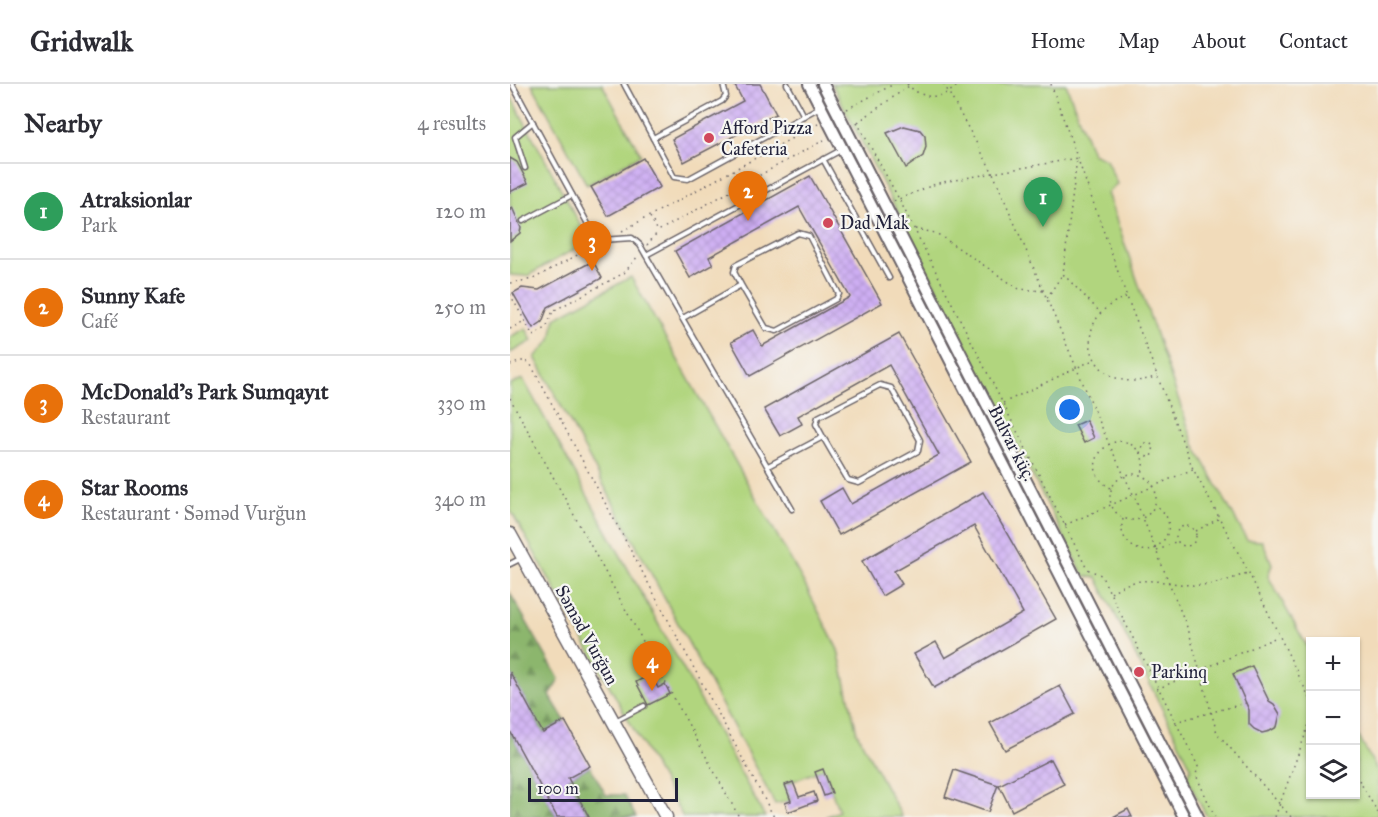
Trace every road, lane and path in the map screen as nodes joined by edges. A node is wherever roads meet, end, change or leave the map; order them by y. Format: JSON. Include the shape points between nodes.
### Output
{"nodes":[{"id":1,"x":512,"y":84,"type":"edge"},
{"id":2,"x":624,"y":84,"type":"edge"},
{"id":3,"x":723,"y":84,"type":"edge"},
{"id":4,"x":787,"y":84,"type":"edge"},
{"id":5,"x":809,"y":84,"type":"edge"},
{"id":6,"x":823,"y":84,"type":"edge"},
{"id":7,"x":894,"y":84,"type":"edge"},
{"id":8,"x":944,"y":84,"type":"edge"},
{"id":9,"x":959,"y":84,"type":"edge"},
{"id":10,"x":1051,"y":84,"type":"edge"},
{"id":11,"x":908,"y":85,"type":"edge"},
{"id":12,"x":950,"y":93,"type":"junction"},
{"id":13,"x":821,"y":106,"type":"junction"},
{"id":14,"x":846,"y":110,"type":"dead end"},
{"id":15,"x":804,"y":116,"type":"junction"},
{"id":16,"x":533,"y":122,"type":"junction"},
{"id":17,"x":857,"y":122,"type":"junction"},
{"id":18,"x":821,"y":123,"type":"dead end"},
{"id":19,"x":846,"y":128,"type":"junction"},
{"id":20,"x":836,"y":134,"type":"junction"},
{"id":21,"x":653,"y":138,"type":"junction"},
{"id":22,"x":843,"y":148,"type":"junction"},
{"id":23,"x":1077,"y":158,"type":"junction"},
{"id":24,"x":823,"y":159,"type":"junction"},
{"id":25,"x":525,"y":168,"type":"dead end"},
{"id":26,"x":993,"y":173,"type":"junction"},
{"id":27,"x":572,"y":195,"type":"junction"},
{"id":28,"x":899,"y":199,"type":"junction"},
{"id":29,"x":894,"y":201,"type":"dead end"},
{"id":30,"x":523,"y":221,"type":"dead end"},
{"id":31,"x":914,"y":229,"type":"junction"},
{"id":32,"x":658,"y":231,"type":"junction"},
{"id":33,"x":593,"y":247,"type":"dead end"},
{"id":34,"x":643,"y":250,"type":"junction"},
{"id":35,"x":646,"y":255,"type":"junction"},
{"id":36,"x":1063,"y":274,"type":"junction"},
{"id":37,"x":888,"y":278,"type":"dead end"},
{"id":38,"x":510,"y":283,"type":"edge"},
{"id":39,"x":741,"y":285,"type":"junction"},
{"id":40,"x":1044,"y":291,"type":"junction"},
{"id":41,"x":510,"y":294,"type":"edge"},
{"id":42,"x":1127,"y":297,"type":"junction"},
{"id":43,"x":1047,"y":298,"type":"junction"},
{"id":44,"x":511,"y":300,"type":"edge"},
{"id":45,"x":1100,"y":312,"type":"junction"},
{"id":46,"x":684,"y":318,"type":"junction"},
{"id":47,"x":525,"y":321,"type":"junction"},
{"id":48,"x":510,"y":329,"type":"edge"},
{"id":49,"x":1094,"y":360,"type":"junction"},
{"id":50,"x":510,"y":365,"type":"edge"},
{"id":51,"x":1077,"y":368,"type":"junction"},
{"id":52,"x":1157,"y":376,"type":"junction"},
{"id":53,"x":510,"y":398,"type":"edge"},
{"id":54,"x":1003,"y":403,"type":"junction"},
{"id":55,"x":997,"y":406,"type":"dead end"},
{"id":56,"x":823,"y":437,"type":"junction"},
{"id":57,"x":1108,"y":444,"type":"junction"},
{"id":58,"x":1160,"y":446,"type":"dead end"},
{"id":59,"x":1154,"y":447,"type":"junction"},
{"id":60,"x":1141,"y":455,"type":"junction"},
{"id":61,"x":768,"y":466,"type":"junction"},
{"id":62,"x":1193,"y":469,"type":"junction"},
{"id":63,"x":1125,"y":475,"type":"junction"},
{"id":64,"x":1141,"y":475,"type":"junction"},
{"id":65,"x":1154,"y":486,"type":"junction"},
{"id":66,"x":1112,"y":488,"type":"junction"},
{"id":67,"x":1134,"y":496,"type":"junction"},
{"id":68,"x":1112,"y":505,"type":"junction"},
{"id":69,"x":1155,"y":505,"type":"junction"},
{"id":70,"x":792,"y":509,"type":"dead end"},
{"id":71,"x":1123,"y":518,"type":"junction"},
{"id":72,"x":1142,"y":519,"type":"junction"},
{"id":73,"x":1220,"y":519,"type":"junction"},
{"id":74,"x":1059,"y":527,"type":"dead end"},
{"id":75,"x":1195,"y":532,"type":"junction"},
{"id":76,"x":510,"y":534,"type":"edge"},
{"id":77,"x":1178,"y":541,"type":"junction"},
{"id":78,"x":1155,"y":548,"type":"junction"},
{"id":79,"x":1157,"y":552,"type":"junction"},
{"id":80,"x":523,"y":557,"type":"junction"},
{"id":81,"x":510,"y":564,"type":"edge"},
{"id":82,"x":1071,"y":567,"type":"junction"},
{"id":83,"x":1059,"y":573,"type":"junction"},
{"id":84,"x":1249,"y":573,"type":"junction"},
{"id":85,"x":1168,"y":582,"type":"junction"},
{"id":86,"x":1110,"y":593,"type":"junction"},
{"id":87,"x":1279,"y":637,"type":"junction"},
{"id":88,"x":1201,"y":669,"type":"junction"},
{"id":89,"x":1157,"y":689,"type":"junction"},
{"id":90,"x":1307,"y":691,"type":"edge"},
{"id":91,"x":1246,"y":704,"type":"dead end"},
{"id":92,"x":644,"y":706,"type":"dead end"},
{"id":93,"x":1212,"y":713,"type":"junction"},
{"id":94,"x":614,"y":722,"type":"junction"},
{"id":95,"x":1174,"y":722,"type":"junction"},
{"id":96,"x":1306,"y":735,"type":"edge"},
{"id":97,"x":1173,"y":767,"type":"junction"},
{"id":98,"x":1162,"y":773,"type":"junction"},
{"id":99,"x":1360,"y":782,"type":"edge"},
{"id":100,"x":1280,"y":802,"type":"junction"},
{"id":101,"x":1378,"y":813,"type":"edge"},
{"id":102,"x":666,"y":817,"type":"edge"},
{"id":103,"x":740,"y":817,"type":"edge"},
{"id":104,"x":774,"y":817,"type":"edge"},
{"id":105,"x":1184,"y":817,"type":"edge"},
{"id":106,"x":1198,"y":817,"type":"edge"},
{"id":107,"x":1215,"y":817,"type":"edge"},
{"id":108,"x":1275,"y":817,"type":"edge"},
{"id":109,"x":1291,"y":817,"type":"edge"}],
"edges":[{"from":1,"to":16,"type":"lane"},
{"from":2,"to":21,"type":"lane"},
{"from":3,"to":21,"type":"lane","via":[[726,96],[722,101]]},
{"from":4,"to":15,"type":"lane"},
{"from":5,"to":13,"type":"street","name":"Bulvar küç."},
{"from":6,"to":19,"type":"street","name":"Bulvar küç."},
{"from":7,"to":14,"type":"path"},
{"from":8,"to":12,"type":"path"},
{"from":9,"to":12,"type":"path"},
{"from":10,"to":23,"type":"path"},
{"from":11,"to":12,"type":"path","via":[[928,97]]},
{"from":11,"to":17,"type":"path"},
{"from":12,"to":26,"type":"path"},
{"from":13,"to":15,"type":"lane"},
{"from":13,"to":20,"type":"street","name":"Bulvar küç."},
{"from":15,"to":21,"type":"lane","via":[[683,180],[674,177]]},
{"from":16,"to":25,"type":"lane","via":[[515,137]]},
{"from":16,"to":27,"type":"lane"},
{"from":17,"to":19,"type":"path"},
{"from":17,"to":28,"type":"path"},
{"from":18,"to":32,"type":"path","via":[[650,217]]},
{"from":19,"to":82,"type":"street","name":"Bulvar küç."},
{"from":20,"to":22,"type":"street","name":"Bulvar küç."},
{"from":20,"to":32,"type":"path"},
{"from":22,"to":24,"type":"lane"},
{"from":22,"to":83,"type":"street","name":"Bulvar küç."},
{"from":23,"to":26,"type":"path"},
{"from":23,"to":36,"type":"path"},
{"from":23,"to":42,"type":"path"},
{"from":24,"to":35,"type":"lane"},
{"from":24,"to":37,"type":"lane"},
{"from":26,"to":28,"type":"path","via":[[938,183]]},
{"from":26,"to":40,"type":"path"},
{"from":27,"to":30,"type":"lane"},
{"from":27,"to":34,"type":"lane","via":[[595,237],[632,238]]},
{"from":28,"to":29,"type":"path"},
{"from":28,"to":31,"type":"path"},
{"from":31,"to":40,"type":"path","via":[[936,233],[1019,289]]},
{"from":31,"to":54,"type":"path"},
{"from":32,"to":34,"type":"path"},
{"from":33,"to":38,"type":"path","via":[[533,279]]},
{"from":34,"to":35,"type":"lane"},
{"from":34,"to":47,"type":"path","via":[[624,273],[553,311],[542,332],[533,336]]},
{"from":35,"to":46,"type":"lane"},
{"from":36,"to":43,"type":"path"},
{"from":36,"to":45,"type":"path"},
{"from":39,"to":39,"type":"lane","via":[[734,272],[736,265],[804,233],[839,294],[837,299],[777,331],[766,328]]},
{"from":39,"to":46,"type":"lane"},
{"from":40,"to":43,"type":"path"},
{"from":41,"to":44,"type":"path"},
{"from":42,"to":45,"type":"path"},
{"from":42,"to":52,"type":"path"},
{"from":43,"to":51,"type":"path"},
{"from":44,"to":47,"type":"path"},
{"from":45,"to":49,"type":"path","via":[[1092,327],[1090,344]]},
{"from":46,"to":61,"type":"lane"},
{"from":47,"to":48,"type":"path"},
{"from":49,"to":51,"type":"path"},
{"from":49,"to":52,"type":"path","via":[[1106,374],[1122,382],[1140,383]]},
{"from":50,"to":104,"type":"path","via":[[525,360],[531,365]]},
{"from":51,"to":54,"type":"path"},
{"from":51,"to":57,"type":"path"},
{"from":52,"to":62,"type":"path"},
{"from":53,"to":103,"type":"path"},
{"from":54,"to":55,"type":"path"},
{"from":54,"to":86,"type":"path","via":[[1087,570],[1101,575]]},
{"from":56,"to":56,"type":"lane","via":[[816,424],[818,417],[886,385],[921,446],[853,483]]},
{"from":56,"to":61,"type":"lane"},
{"from":57,"to":60,"type":"path","via":[[1129,444]]},
{"from":57,"to":63,"type":"path"},
{"from":57,"to":66,"type":"path","via":[[1098,454],[1095,467],[1100,480]]},
{"from":58,"to":59,"type":"path"},
{"from":59,"to":60,"type":"path","via":[[1151,457]]},
{"from":59,"to":60,"type":"path","via":[[1144,444],[1140,447]]},
{"from":60,"to":64,"type":"path"},
{"from":61,"to":70,"type":"lane"},
{"from":62,"to":65,"type":"path"},
{"from":62,"to":73,"type":"path"},
{"from":63,"to":64,"type":"path"},
{"from":63,"to":66,"type":"path"},
{"from":63,"to":67,"type":"path"},
{"from":64,"to":65,"type":"path"},
{"from":65,"to":67,"type":"path"},
{"from":65,"to":69,"type":"path"},
{"from":66,"to":68,"type":"path"},
{"from":67,"to":68,"type":"path"},
{"from":67,"to":72,"type":"path"},
{"from":68,"to":71,"type":"path"},
{"from":68,"to":74,"type":"path"},
{"from":69,"to":72,"type":"path"},
{"from":69,"to":78,"type":"path","via":[[1167,516],[1169,527],[1163,542]]},
{"from":71,"to":72,"type":"path"},
{"from":71,"to":78,"type":"path","via":[[1122,529],[1129,543],[1144,550]]},
{"from":72,"to":78,"type":"path"},
{"from":73,"to":75,"type":"path"},
{"from":73,"to":84,"type":"path"},
{"from":75,"to":77,"type":"path","via":[[1191,545]]},
{"from":75,"to":77,"type":"path","via":[[1183,527],[1178,531]]},
{"from":76,"to":80,"type":"main road","name":"Səməd Vurğun"},
{"from":77,"to":79,"type":"path"},
{"from":78,"to":79,"type":"path"},
{"from":79,"to":85,"type":"path"},
{"from":80,"to":81,"type":"lane"},
{"from":80,"to":94,"type":"main road","name":"Səməd Vurğun"},
{"from":82,"to":83,"type":"street"},
{"from":82,"to":97,"type":"street","name":"Bulvar küç."},
{"from":83,"to":98,"type":"street","name":"Bulvar küç."},
{"from":84,"to":85,"type":"path","via":[[1200,585]]},
{"from":84,"to":87,"type":"path"},
{"from":85,"to":86,"type":"path","via":[[1136,580]]},
{"from":85,"to":88,"type":"path"},
{"from":86,"to":89,"type":"path"},
{"from":87,"to":88,"type":"path"},
{"from":87,"to":90,"type":"path"},
{"from":88,"to":89,"type":"path"},
{"from":88,"to":93,"type":"path"},
{"from":89,"to":95,"type":"path"},
{"from":91,"to":93,"type":"path"},
{"from":92,"to":94,"type":"lane"},
{"from":93,"to":95,"type":"path"},
{"from":93,"to":100,"type":"path","via":[[1217,733]]},
{"from":94,"to":102,"type":"main road","name":"Səməd Vurğun"},
{"from":95,"to":107,"type":"path","via":[[1198,766],[1196,775]]},
{"from":96,"to":100,"type":"path"},
{"from":97,"to":98,"type":"street"},
{"from":97,"to":106,"type":"street","name":"Bulvar küç."},
{"from":98,"to":105,"type":"street","name":"Bulvar küç."},
{"from":99,"to":101,"type":"path"},
{"from":100,"to":108,"type":"path"},
{"from":100,"to":109,"type":"path"}]}
